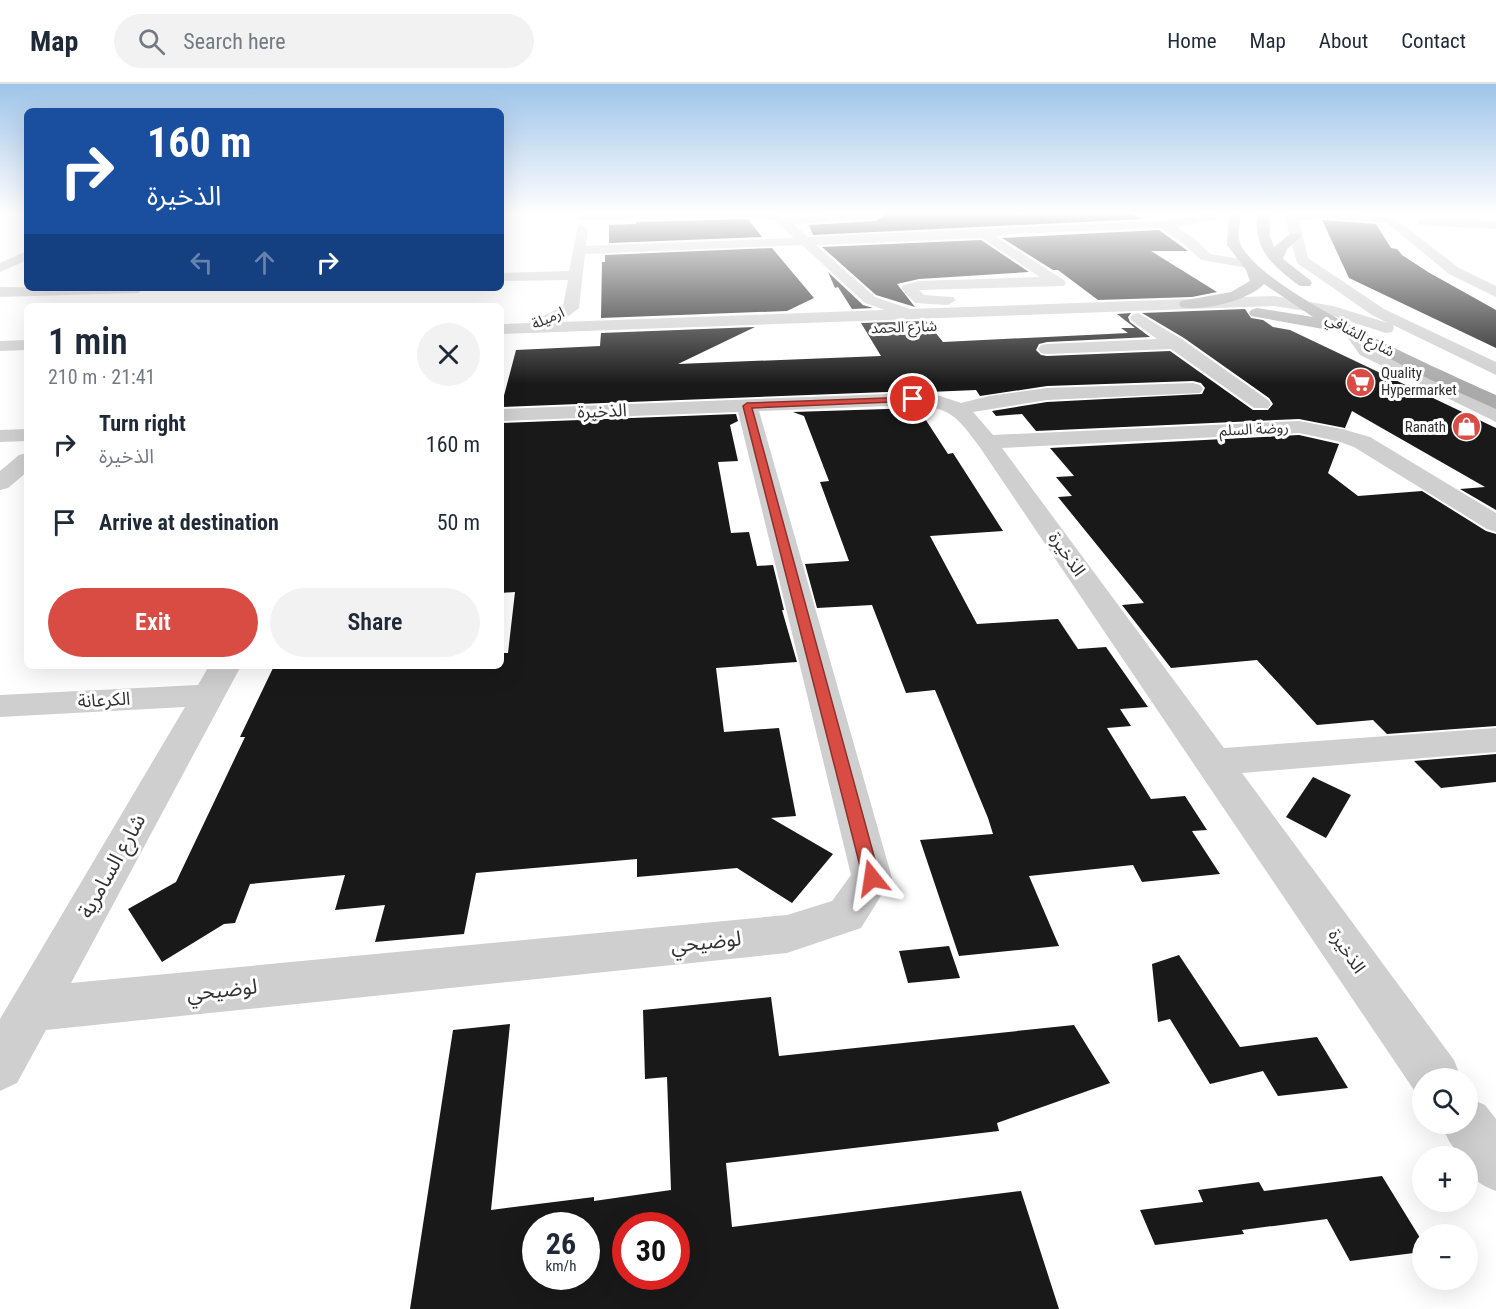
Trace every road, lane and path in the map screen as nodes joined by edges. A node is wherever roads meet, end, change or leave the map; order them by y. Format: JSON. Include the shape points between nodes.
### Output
{"nodes":[{"id":1,"x":577,"y":270,"type":"edge"},
{"id":2,"x":837,"y":270,"type":"edge"},
{"id":3,"x":1039,"y":270,"type":"edge"},
{"id":4,"x":1251,"y":270,"type":"edge"},
{"id":5,"x":1258,"y":270,"type":"edge"},
{"id":6,"x":1291,"y":270,"type":"edge"},
{"id":7,"x":1316,"y":270,"type":"edge"},
{"id":8,"x":1453,"y":270,"type":"edge"},
{"id":9,"x":576,"y":275,"type":"junction"},
{"id":10,"x":504,"y":277,"type":"edge"},
{"id":11,"x":1056,"y":281,"type":"junction"},
{"id":12,"x":0,"y":292,"type":"edge"},
{"id":13,"x":1074,"y":292,"type":"junction"},
{"id":14,"x":1496,"y":292,"type":"edge"},
{"id":15,"x":1323,"y":294,"type":"junction"},
{"id":16,"x":138,"y":297,"type":"edge"},
{"id":17,"x":1036,"y":297,"type":"dead end"},
{"id":18,"x":96,"y":303,"type":"edge"},
{"id":19,"x":1187,"y":304,"type":"junction"},
{"id":20,"x":1306,"y":306,"type":"junction"},
{"id":21,"x":571,"y":308,"type":"junction"},
{"id":22,"x":1057,"y":309,"type":"junction"},
{"id":23,"x":1135,"y":312,"type":"junction"},
{"id":24,"x":917,"y":314,"type":"junction"},
{"id":25,"x":1257,"y":314,"type":"junction"},
{"id":26,"x":602,"y":326,"type":"junction"},
{"id":27,"x":526,"y":328,"type":"junction"},
{"id":28,"x":1386,"y":328,"type":"junction"},
{"id":29,"x":504,"y":329,"type":"edge"},
{"id":30,"x":1349,"y":331,"type":"junction"},
{"id":31,"x":504,"y":342,"type":"edge"},
{"id":32,"x":1177,"y":344,"type":"junction"},
{"id":33,"x":24,"y":345,"type":"edge"},
{"id":34,"x":0,"y":346,"type":"edge"},
{"id":35,"x":1047,"y":349,"type":"dead end"},
{"id":36,"x":24,"y":358,"type":"edge"},
{"id":37,"x":0,"y":359,"type":"edge"},
{"id":38,"x":1496,"y":369,"type":"edge"},
{"id":39,"x":1496,"y":381,"type":"edge"},
{"id":40,"x":1193,"y":389,"type":"dead end"},
{"id":41,"x":1261,"y":404,"type":"dead end"},
{"id":42,"x":747,"y":406,"type":"junction"},
{"id":43,"x":1496,"y":406,"type":"edge"},
{"id":44,"x":961,"y":409,"type":"junction"},
{"id":45,"x":504,"y":415,"type":"edge"},
{"id":46,"x":24,"y":435,"type":"edge"},
{"id":47,"x":0,"y":436,"type":"edge"},
{"id":48,"x":987,"y":442,"type":"junction"},
{"id":49,"x":24,"y":463,"type":"edge"},
{"id":50,"x":0,"y":483,"type":"edge"},
{"id":51,"x":1496,"y":524,"type":"edge"},
{"id":52,"x":216,"y":680,"type":"edge"},
{"id":53,"x":0,"y":706,"type":"edge"},
{"id":54,"x":1496,"y":740,"type":"edge"},
{"id":55,"x":1215,"y":762,"type":"junction"},
{"id":56,"x":32,"y":1009,"type":"junction"},
{"id":57,"x":0,"y":1066,"type":"edge"},
{"id":58,"x":1429,"y":1068,"type":"edge"},
{"id":59,"x":1475,"y":1134,"type":"edge"},
{"id":60,"x":1496,"y":1164,"type":"edge"}],
"edges":[{"from":1,"to":9,"type":"street","name":"ارميلة"},
{"from":2,"to":24,"type":"street","via":[[870,300]]},
{"from":3,"to":11,"type":"street"},
{"from":4,"to":19,"type":"main road","via":[[1258,282],[1254,288]]},
{"from":5,"to":20,"type":"main road","name":"شارع الشافي"},
{"from":6,"to":15,"type":"main road","name":"شارع الشافي"},
{"from":7,"to":38,"type":"street","via":[[1378,312]]},
{"from":8,"to":14,"type":"street"},
{"from":9,"to":10,"type":"street"},
{"from":9,"to":21,"type":"street","name":"ارميلة"},
{"from":11,"to":13,"type":"street"},
{"from":11,"to":17,"type":"street","via":[[909,288],[917,298],[925,300]]},
{"from":12,"to":16,"type":"street"},
{"from":13,"to":22,"type":"street","via":[[1070,304]]},
{"from":13,"to":23,"type":"street"},
{"from":15,"to":20,"type":"street","name":"شارع الحمد"},
{"from":15,"to":28,"type":"main road","name":"شارع الشافي"},
{"from":16,"to":18,"type":"street"},
{"from":19,"to":20,"type":"street","name":"شارع الحمد","via":[[1274,302]]},
{"from":19,"to":23,"type":"street","name":"شارع الحمد"},
{"from":20,"to":25,"type":"street","name":"شارع الحمد"},
{"from":20,"to":28,"type":"street","name":"شارع الحمد"},
{"from":20,"to":30,"type":"main road","name":"شارع الشافي"},
{"from":21,"to":26,"type":"street","name":"ارميلة","via":[[579,318]]},
{"from":21,"to":27,"type":"street","name":"ارميلة","via":[[554,319]]},
{"from":22,"to":23,"type":"street","name":"شارع الحمد"},
{"from":22,"to":24,"type":"street","name":"شارع الحمد"},
{"from":23,"to":25,"type":"street","name":"شارع الحمد"},
{"from":23,"to":31,"type":"street","name":"شارع الحمد"},
{"from":23,"to":32,"type":"street"},
{"from":24,"to":26,"type":"street","name":"شارع الحمد"},
{"from":25,"to":30,"type":"main road"},
{"from":26,"to":27,"type":"street","name":"شارع الحمد"},
{"from":27,"to":29,"type":"street","name":"شارع الحمد"},
{"from":28,"to":39,"type":"main road","name":"شارع الشافي"},
{"from":30,"to":43,"type":"street","via":[[1366,351]]},
{"from":32,"to":35,"type":"street"},
{"from":32,"to":41,"type":"street"},
{"from":33,"to":34,"type":"street"},
{"from":36,"to":37,"type":"street"},
{"from":40,"to":44,"type":"street","via":[[1025,397]]},
{"from":42,"to":44,"type":"street","name":"الذخيرة","via":[[913,399],[940,401]]},
{"from":42,"to":45,"type":"street","name":"الذخيرة"},
{"from":42,"to":56,"type":"street","name":"لوضيحي","via":[[872,878],[846,915],[788,934]]},
{"from":44,"to":48,"type":"street","name":"الذخيرة"},
{"from":46,"to":47,"type":"street"},
{"from":48,"to":51,"type":"street","name":"روضة السلم","via":[[1317,429],[1362,442]]},
{"from":48,"to":55,"type":"street","name":"الذخيرة"},
{"from":49,"to":50,"type":"street"},
{"from":52,"to":53,"type":"street","name":"الكرعانة"},
{"from":52,"to":56,"type":"street","name":"شارع السامرية"},
{"from":54,"to":55,"type":"street"},
{"from":55,"to":58,"type":"street","name":"الذخيرة"},
{"from":56,"to":57,"type":"street","name":"شارع السامرية"},
{"from":59,"to":60,"type":"street"}]}
